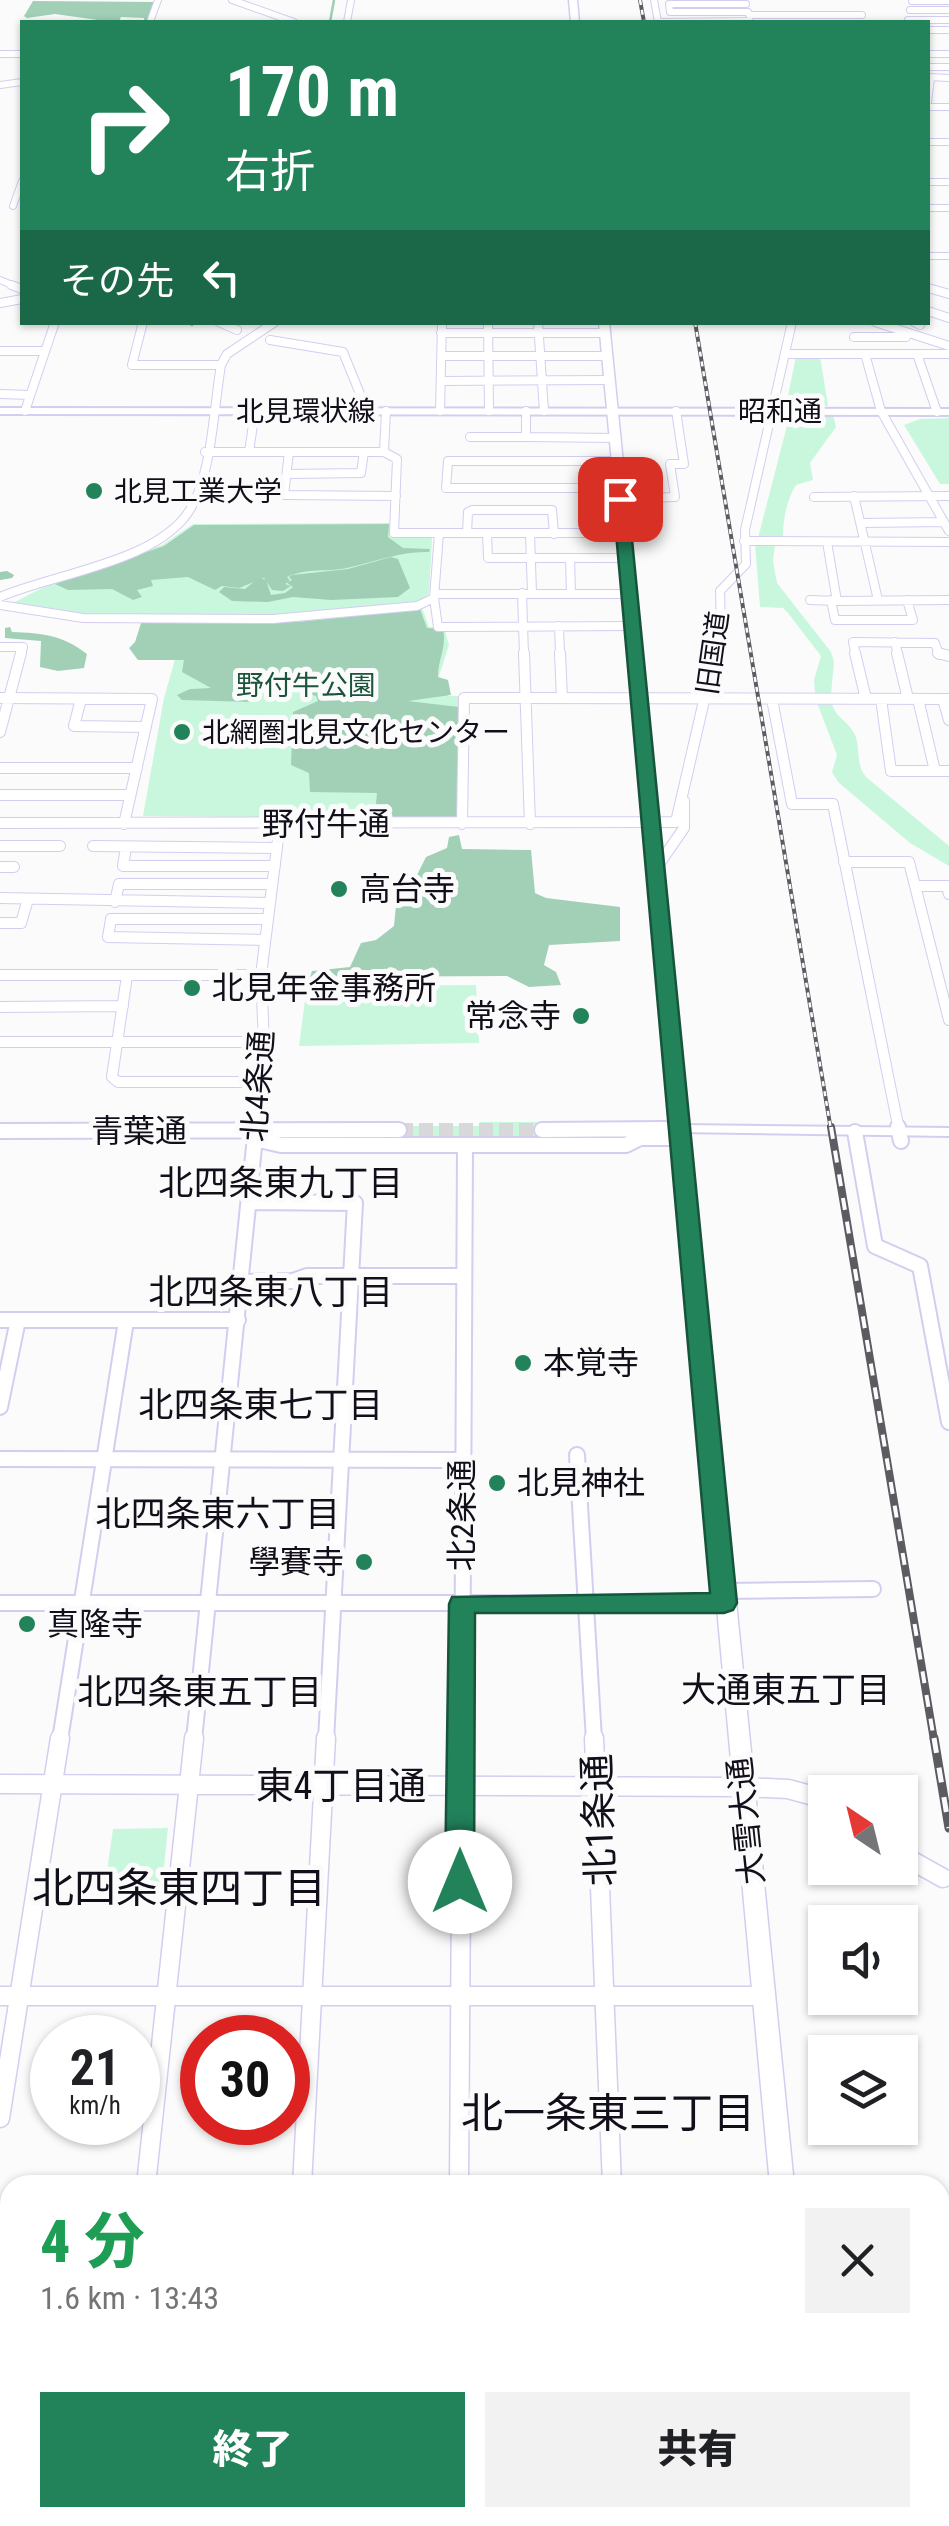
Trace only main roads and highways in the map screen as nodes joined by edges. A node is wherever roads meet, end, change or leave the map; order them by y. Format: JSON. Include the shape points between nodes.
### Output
{"nodes":[{"id":1,"x":605,"y":328,"type":"edge"},
{"id":2,"x":0,"y":411,"type":"edge"},
{"id":3,"x":612,"y":411,"type":"junction"},
{"id":4,"x":949,"y":412,"type":"edge"},
{"id":5,"x":949,"y":1132,"type":"edge"},
{"id":6,"x":681,"y":1134,"type":"junction"},
{"id":7,"x":900,"y":1136,"type":"junction"},
{"id":8,"x":949,"y":1141,"type":"edge"},
{"id":9,"x":781,"y":2175,"type":"edge"}],
"edges":[{"from":1,"to":3,"type":"highway","name":"大雪大通"},
{"from":2,"to":3,"type":"main road","name":"北見環状線"},
{"from":3,"to":4,"type":"main road","name":"昭和通"},
{"from":3,"to":6,"type":"highway","name":"大雪大通"},
{"from":5,"to":7,"type":"main road"},
{"from":6,"to":7,"type":"main road"},
{"from":6,"to":9,"type":"highway","name":"大雪大通"},
{"from":7,"to":8,"type":"main road"}]}
